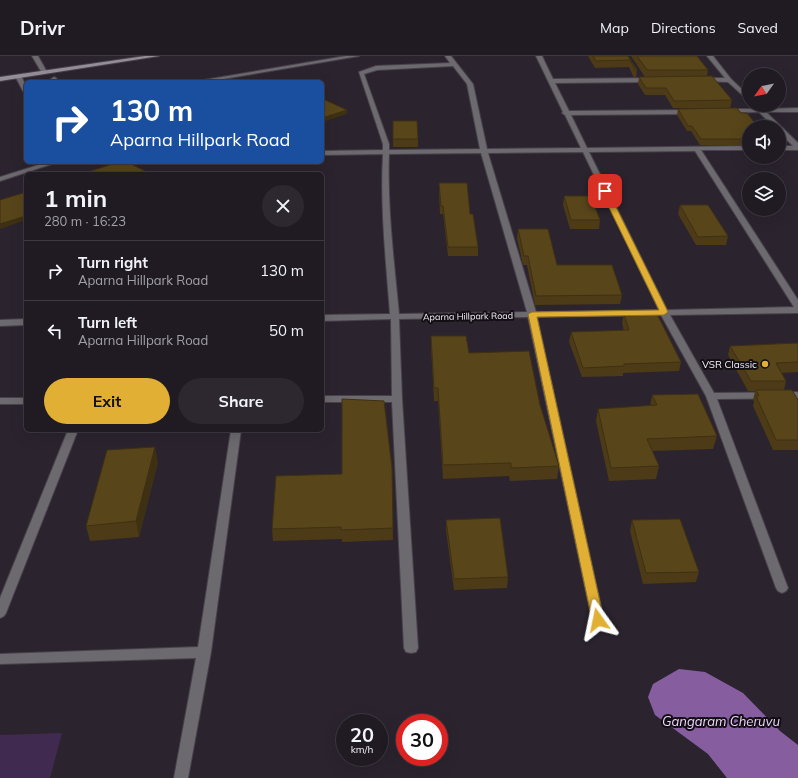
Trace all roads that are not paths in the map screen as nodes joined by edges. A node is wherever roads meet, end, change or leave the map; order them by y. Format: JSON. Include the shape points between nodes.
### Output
{"nodes":[{"id":1,"x":35,"y":56,"type":"edge"},
{"id":2,"x":127,"y":56,"type":"edge"},
{"id":3,"x":156,"y":56,"type":"edge"},
{"id":4,"x":356,"y":56,"type":"edge"},
{"id":5,"x":448,"y":56,"type":"edge"},
{"id":6,"x":538,"y":56,"type":"edge"},
{"id":7,"x":710,"y":56,"type":"edge"},
{"id":8,"x":455,"y":64,"type":"junction"},
{"id":9,"x":42,"y":70,"type":"junction"},
{"id":10,"x":0,"y":74,"type":"edge"},
{"id":11,"x":639,"y":74,"type":"dead end"},
{"id":12,"x":18,"y":76,"type":"junction"},
{"id":13,"x":0,"y":79,"type":"edge"},
{"id":14,"x":207,"y":80,"type":"edge"},
{"id":15,"x":643,"y":80,"type":"junction"},
{"id":16,"x":659,"y":80,"type":"edge"},
{"id":17,"x":698,"y":80,"type":"edge"},
{"id":18,"x":729,"y":80,"type":"junction"},
{"id":19,"x":550,"y":81,"type":"junction"},
{"id":20,"x":24,"y":87,"type":"edge"},
{"id":21,"x":742,"y":92,"type":"edge"},
{"id":22,"x":786,"y":110,"type":"edge"},
{"id":23,"x":798,"y":110,"type":"edge"},
{"id":24,"x":722,"y":111,"type":"edge"},
{"id":25,"x":742,"y":111,"type":"edge"},
{"id":26,"x":698,"y":112,"type":"edge"},
{"id":27,"x":762,"y":112,"type":"edge"},
{"id":28,"x":565,"y":113,"type":"junction"},
{"id":29,"x":770,"y":120,"type":"edge"},
{"id":30,"x":786,"y":136,"type":"edge"},
{"id":31,"x":798,"y":147,"type":"edge"},
{"id":32,"x":742,"y":148,"type":"edge"},
{"id":33,"x":786,"y":148,"type":"edge"},
{"id":34,"x":697,"y":149,"type":"junction"},
{"id":35,"x":585,"y":150,"type":"junction"},
{"id":36,"x":386,"y":152,"type":"junction"},
{"id":37,"x":484,"y":152,"type":"junction"},
{"id":38,"x":324,"y":153,"type":"edge"},
{"id":39,"x":49,"y":164,"type":"edge"},
{"id":40,"x":0,"y":179,"type":"edge"},
{"id":41,"x":798,"y":308,"type":"edge"},
{"id":42,"x":664,"y":312,"type":"junction"},
{"id":43,"x":532,"y":314,"type":"junction"},
{"id":44,"x":395,"y":317,"type":"junction"},
{"id":45,"x":324,"y":318,"type":"edge"},
{"id":46,"x":24,"y":322,"type":"edge"},
{"id":47,"x":0,"y":323,"type":"edge"},
{"id":48,"x":798,"y":395,"type":"edge"},
{"id":49,"x":711,"y":396,"type":"junction"},
{"id":50,"x":324,"y":399,"type":"edge"},
{"id":51,"x":397,"y":399,"type":"junction"},
{"id":52,"x":0,"y":401,"type":"edge"},
{"id":53,"x":24,"y":401,"type":"edge"},
{"id":54,"x":72,"y":432,"type":"edge"},
{"id":55,"x":236,"y":432,"type":"edge"},
{"id":56,"x":782,"y":588,"type":"dead end"},
{"id":57,"x":0,"y":613,"type":"edge"},
{"id":58,"x":598,"y":620,"type":"dead end"},
{"id":59,"x":410,"y":648,"type":"dead end"},
{"id":60,"x":204,"y":652,"type":"junction"},
{"id":61,"x":0,"y":659,"type":"edge"},
{"id":62,"x":181,"y":778,"type":"edge"}],
"edges":[{"from":1,"to":9,"type":"street"},
{"from":2,"to":9,"type":"street"},
{"from":3,"to":9,"type":"street"},
{"from":4,"to":14,"type":"street"},
{"from":5,"to":8,"type":"street"},
{"from":6,"to":19,"type":"street"},
{"from":7,"to":18,"type":"street"},
{"from":8,"to":36,"type":"street","via":[[376,68],[361,73],[386,144]]},
{"from":8,"to":37,"type":"street","via":[[470,84]]},
{"from":9,"to":10,"type":"street"},
{"from":9,"to":12,"type":"street"},
{"from":11,"to":15,"type":"street"},
{"from":12,"to":13,"type":"street"},
{"from":12,"to":20,"type":"street"},
{"from":15,"to":16,"type":"street"},
{"from":15,"to":19,"type":"street"},
{"from":17,"to":18,"type":"street"},
{"from":18,"to":21,"type":"street"},
{"from":19,"to":28,"type":"street"},
{"from":22,"to":23,"type":"street"},
{"from":24,"to":25,"type":"street"},
{"from":26,"to":28,"type":"street"},
{"from":27,"to":29,"type":"street"},
{"from":28,"to":35,"type":"street"},
{"from":30,"to":31,"type":"street"},
{"from":31,"to":33,"type":"street"},
{"from":32,"to":34,"type":"street"},
{"from":34,"to":35,"type":"street"},
{"from":34,"to":41,"type":"street"},
{"from":35,"to":37,"type":"street"},
{"from":35,"to":42,"type":"street"},
{"from":36,"to":37,"type":"street"},
{"from":36,"to":38,"type":"street"},
{"from":36,"to":44,"type":"street","via":[[388,241]]},
{"from":37,"to":43,"type":"street"},
{"from":39,"to":40,"type":"street"},
{"from":41,"to":42,"type":"street","name":"Aparna Hillpark Road"},
{"from":42,"to":43,"type":"street","name":"Aparna Hillpark Road"},
{"from":42,"to":49,"type":"street"},
{"from":43,"to":44,"type":"street","name":"Aparna Hillpark Road"},
{"from":43,"to":58,"type":"street"},
{"from":44,"to":45,"type":"street","name":"Aparna Hillpark Road"},
{"from":44,"to":51,"type":"street"},
{"from":46,"to":47,"type":"street"},
{"from":48,"to":49,"type":"street"},
{"from":49,"to":56,"type":"street"},
{"from":50,"to":51,"type":"street"},
{"from":51,"to":59,"type":"street"},
{"from":52,"to":53,"type":"street"},
{"from":54,"to":57,"type":"street"},
{"from":55,"to":60,"type":"street"},
{"from":60,"to":61,"type":"street"},
{"from":60,"to":62,"type":"street"}]}
